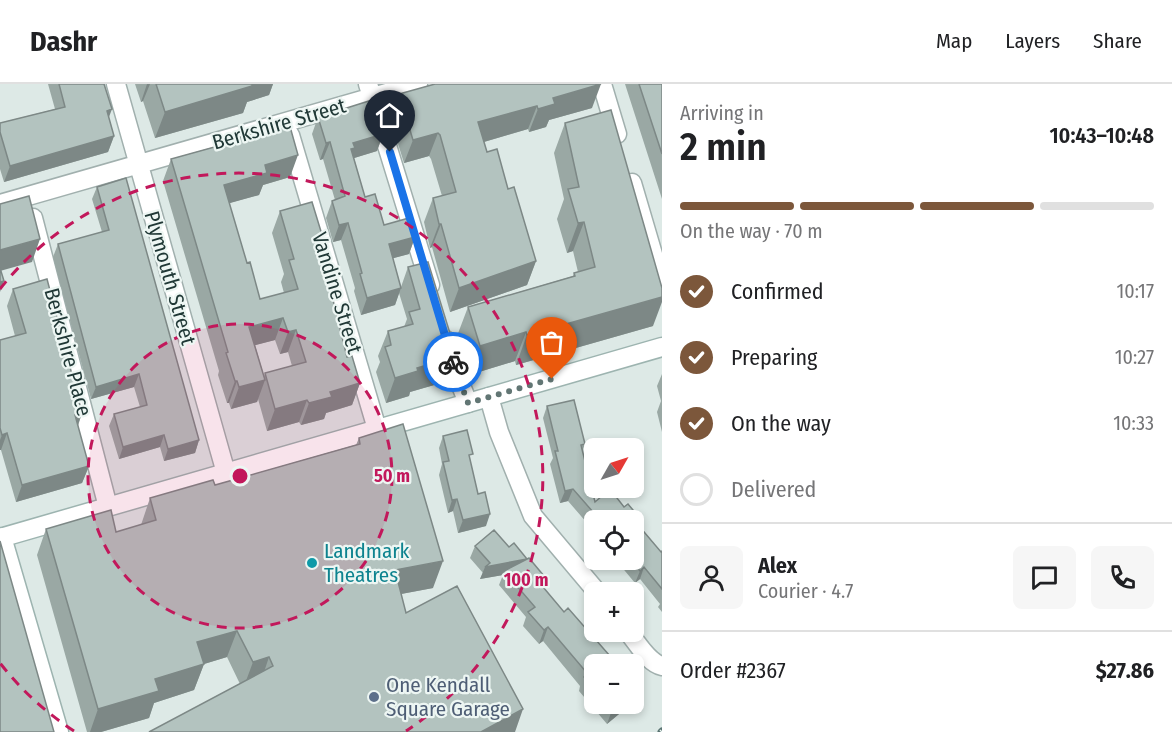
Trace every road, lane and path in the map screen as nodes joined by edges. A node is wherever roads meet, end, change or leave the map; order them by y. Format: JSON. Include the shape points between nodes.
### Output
{"nodes":[{"id":1,"x":116,"y":84,"type":"edge"},
{"id":2,"x":418,"y":84,"type":"edge"},
{"id":3,"x":602,"y":84,"type":"edge"},
{"id":4,"x":370,"y":91,"type":"edge"},
{"id":5,"x":284,"y":123,"type":"junction"},
{"id":6,"x":139,"y":165,"type":"junction"},
{"id":7,"x":26,"y":197,"type":"junction"},
{"id":8,"x":0,"y":204,"type":"edge"},
{"id":9,"x":662,"y":285,"type":"edge"},
{"id":10,"x":435,"y":303,"type":"edge"},
{"id":11,"x":442,"y":326,"type":"edge"},
{"id":12,"x":662,"y":347,"type":"edge"},
{"id":13,"x":489,"y":397,"type":"junction"},
{"id":14,"x":468,"y":403,"type":"junction"},
{"id":15,"x":377,"y":429,"type":"junction"},
{"id":16,"x":226,"y":473,"type":"junction"},
{"id":17,"x":108,"y":507,"type":"junction"},
{"id":18,"x":1,"y":537,"type":"edge"},
{"id":19,"x":589,"y":582,"type":"edge"},
{"id":20,"x":637,"y":642,"type":"edge"},
{"id":21,"x":660,"y":666,"type":"edge"},
{"id":22,"x":59,"y":732,"type":"edge"}],
"edges":[{"from":1,"to":6,"type":"street","name":"Plymouth Street"},
{"from":2,"to":4,"type":"street","name":"Berkshire Street"},
{"from":3,"to":9,"type":"street"},
{"from":4,"to":5,"type":"street","name":"Berkshire Street"},
{"from":4,"to":10,"type":"street"},
{"from":5,"to":6,"type":"street","name":"Berkshire Street"},
{"from":5,"to":15,"type":"street","name":"Vandine Street"},
{"from":6,"to":7,"type":"street"},
{"from":6,"to":16,"type":"street","name":"Plymouth Street"},
{"from":7,"to":8,"type":"street"},
{"from":7,"to":17,"type":"street","name":"Berkshire Place"},
{"from":11,"to":14,"type":"street"},
{"from":12,"to":13,"type":"street"},
{"from":13,"to":14,"type":"street"},
{"from":13,"to":19,"type":"street","via":[[533,516]]},
{"from":14,"to":15,"type":"street"},
{"from":15,"to":16,"type":"street"},
{"from":16,"to":17,"type":"street"},
{"from":17,"to":18,"type":"street"},
{"from":18,"to":22,"type":"street"},
{"from":20,"to":21,"type":"street"}]}
